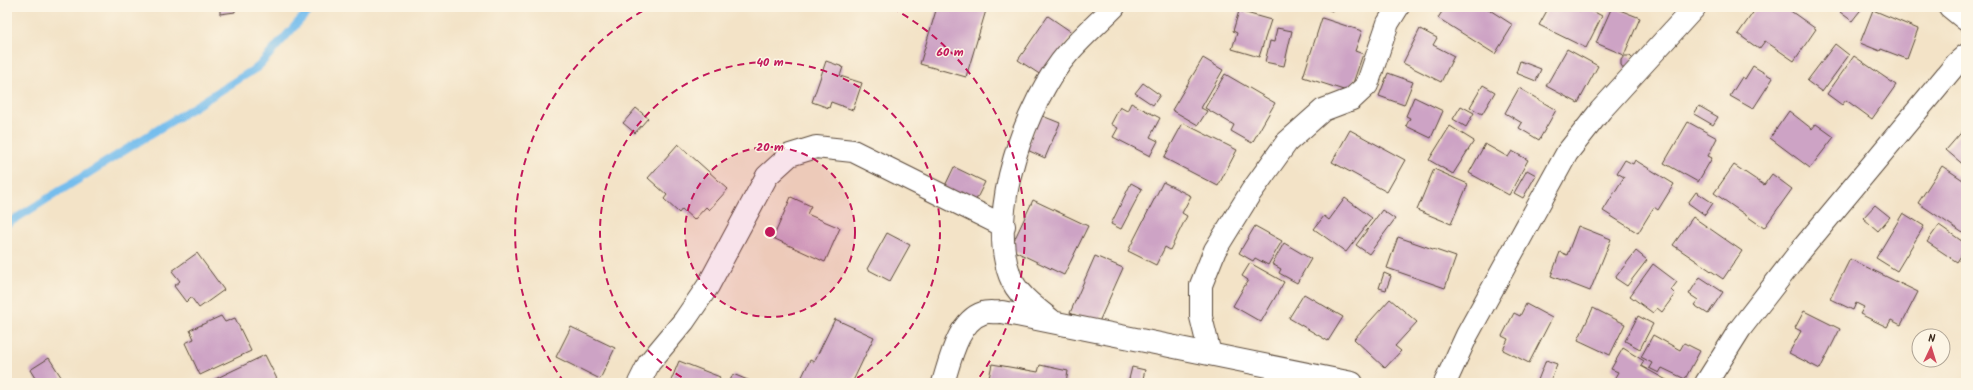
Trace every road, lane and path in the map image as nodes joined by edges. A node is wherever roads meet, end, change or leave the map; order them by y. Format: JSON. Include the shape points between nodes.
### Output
{"nodes":[{"id":1,"x":1114,"y":7,"type":"edge"},
{"id":2,"x":1398,"y":7,"type":"edge"},
{"id":3,"x":1695,"y":7,"type":"edge"},
{"id":4,"x":1950,"y":7,"type":"edge"},
{"id":5,"x":1966,"y":20,"type":"edge"},
{"id":6,"x":1966,"y":55,"type":"edge"},
{"id":7,"x":1004,"y":226,"type":"junction"},
{"id":8,"x":1055,"y":323,"type":"junction"},
{"id":9,"x":1210,"y":354,"type":"junction"},
{"id":10,"x":1266,"y":374,"type":"edge"},
{"id":11,"x":639,"y":383,"type":"edge"},
{"id":12,"x":943,"y":383,"type":"edge"},
{"id":13,"x":1352,"y":383,"type":"edge"},
{"id":14,"x":1445,"y":383,"type":"edge"},
{"id":15,"x":1706,"y":383,"type":"edge"}],
"edges":[{"from":1,"to":7,"type":"street","via":[[1068,52],[1036,101],[1014,158],[1006,197]]},
{"from":2,"to":9,"type":"street","via":[[1388,23],[1367,85],[1352,99],[1323,110],[1287,142],[1251,192],[1215,250],[1201,285],[1201,317]]},
{"from":3,"to":14,"type":"street","via":[[1600,110],[1567,153],[1467,335]]},
{"from":4,"to":5,"type":"street"},
{"from":6,"to":15,"type":"street","via":[[1802,249],[1740,329]]},
{"from":7,"to":8,"type":"street","via":[[1004,255],[1010,277],[1026,300]]},
{"from":7,"to":11,"type":"street","via":[[853,151],[816,147],[790,155],[767,176],[708,286],[684,321],[649,363]]},
{"from":8,"to":9,"type":"street"},
{"from":8,"to":12,"type":"street","via":[[1002,312],[983,313],[968,323],[953,349]]},
{"from":9,"to":10,"type":"street"},
{"from":10,"to":13,"type":"street"}]}
